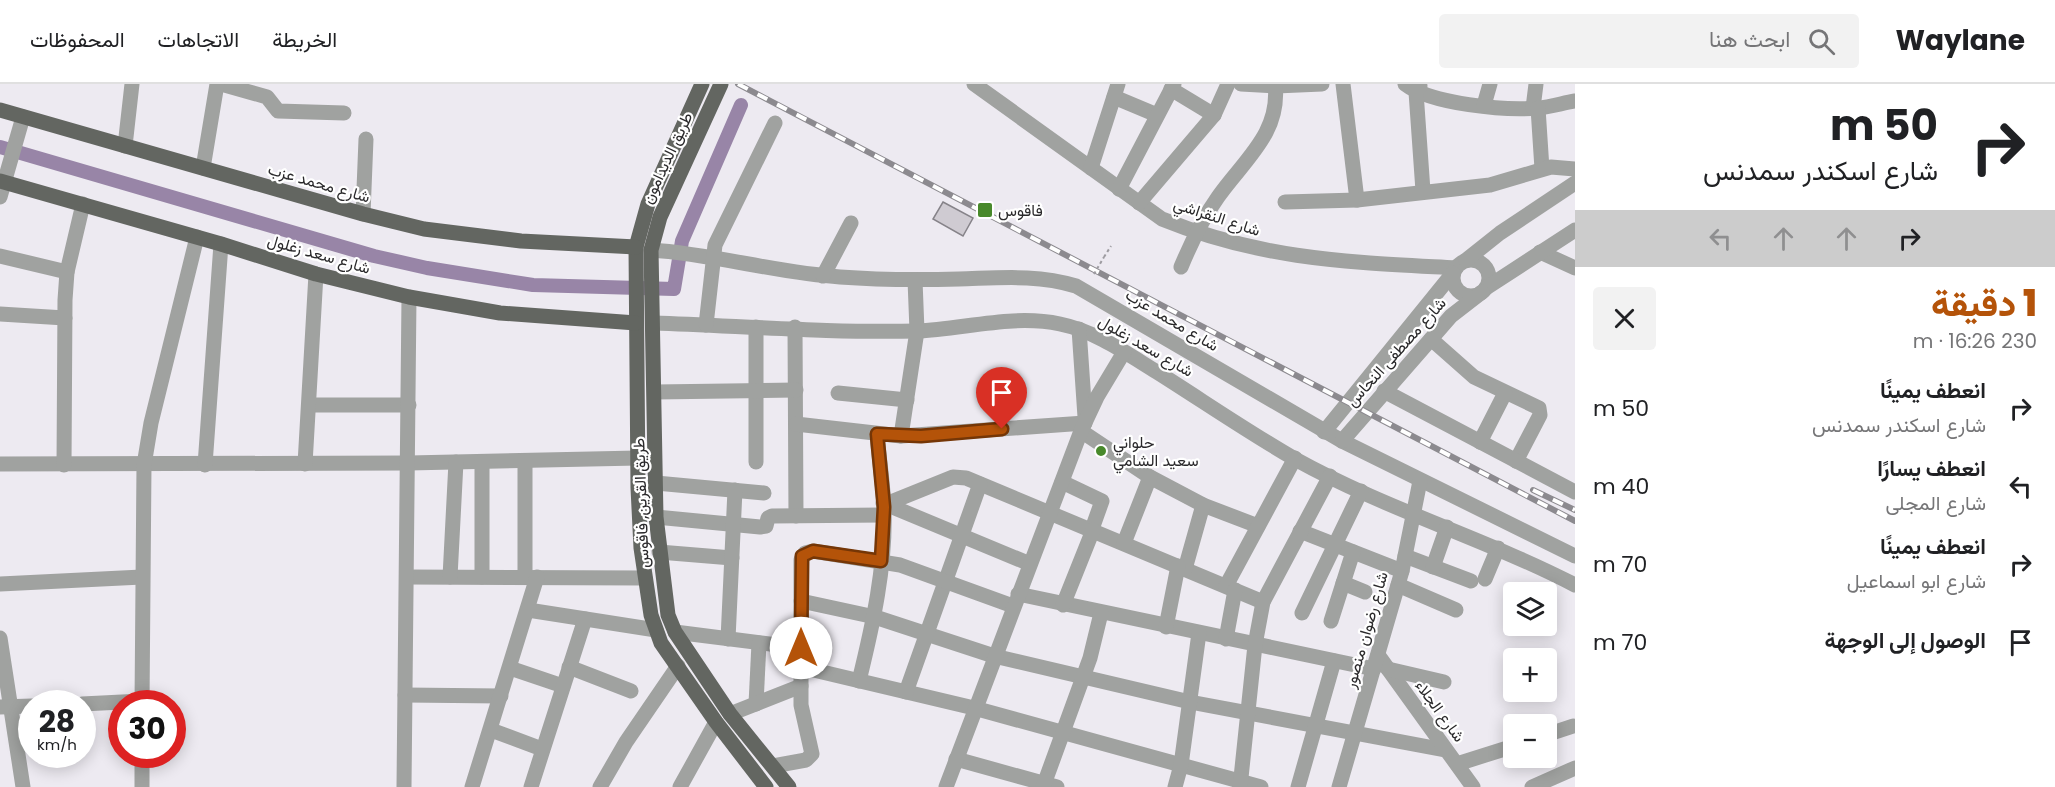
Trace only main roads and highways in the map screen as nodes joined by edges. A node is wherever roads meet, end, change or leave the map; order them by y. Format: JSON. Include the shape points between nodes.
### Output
{"nodes":[{"id":1,"x":702,"y":84,"type":"edge"},
{"id":2,"x":721,"y":84,"type":"edge"},
{"id":3,"x":0,"y":110,"type":"edge"},
{"id":4,"x":671,"y":154,"type":"junction"},
{"id":5,"x":685,"y":160,"type":"junction"},
{"id":6,"x":2,"y":181,"type":"edge"},
{"id":7,"x":648,"y":254,"type":"junction"},
{"id":8,"x":636,"y":323,"type":"junction"},
{"id":9,"x":766,"y":787,"type":"edge"},
{"id":10,"x":789,"y":787,"type":"edge"}],
"edges":[{"from":1,"to":4,"type":"main road","name":"طريق الديدامون"},
{"from":2,"to":5,"type":"main road","name":"طريق الديدامون"},
{"from":3,"to":7,"type":"main road","name":"شارع محمد عزب","via":[[363,214],[466,235]]},
{"from":4,"to":5,"type":"main road"},
{"from":4,"to":7,"type":"main road","name":"طريق الديدامون","via":[[644,217]]},
{"from":5,"to":7,"type":"main road","name":"طريق الديدامون"},
{"from":6,"to":8,"type":"main road","name":"شارع سعد زغلول","via":[[316,274],[409,297],[500,313]]},
{"from":7,"to":8,"type":"main road","name":"طريق القرين, فاقوس"},
{"from":7,"to":10,"type":"main road","name":"طريق القرين, فاقوس","via":[[654,306],[656,517],[668,615],[675,632],[730,714]]},
{"from":8,"to":9,"type":"main road","name":"طريق القرين, فاقوس","via":[[639,518],[645,578],[656,630],[716,722]]}]}
